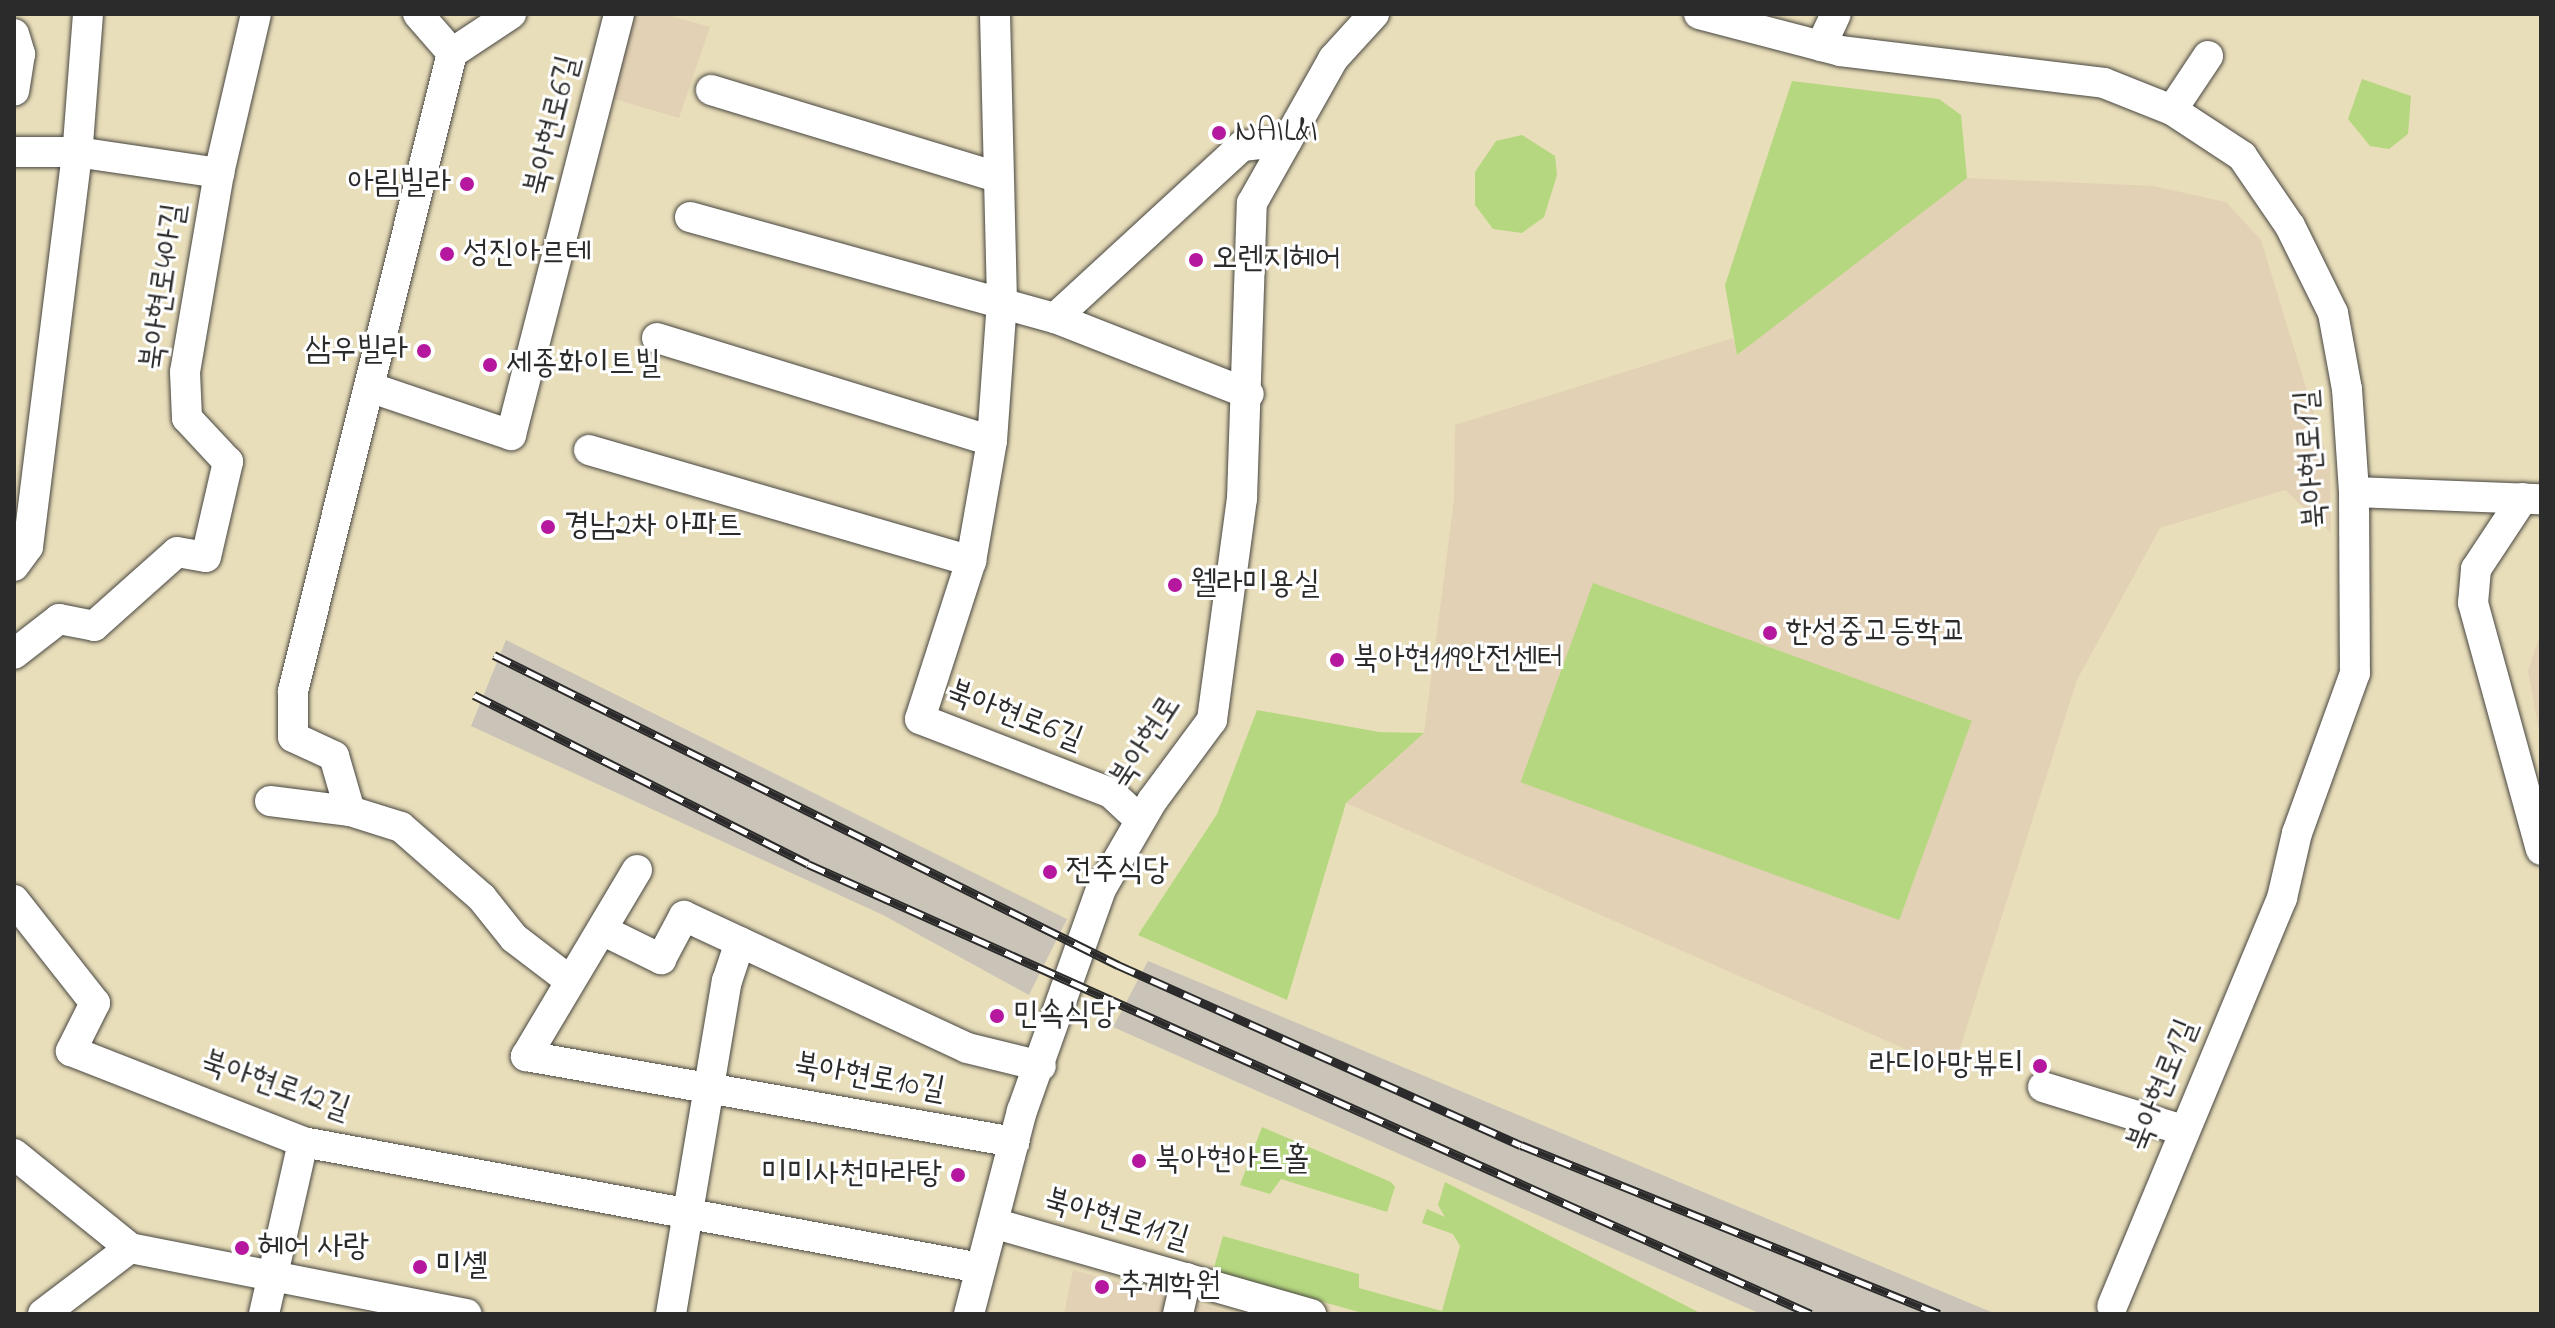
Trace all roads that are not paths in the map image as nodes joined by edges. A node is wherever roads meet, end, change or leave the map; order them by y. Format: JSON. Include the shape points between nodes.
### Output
{"nodes":[{"id":1,"x":88,"y":14,"type":"edge"},
{"id":2,"x":256,"y":14,"type":"edge"},
{"id":3,"x":418,"y":14,"type":"edge"},
{"id":4,"x":511,"y":14,"type":"edge"},
{"id":5,"x":619,"y":14,"type":"edge"},
{"id":6,"x":995,"y":14,"type":"edge"},
{"id":7,"x":1374,"y":14,"type":"edge"},
{"id":8,"x":1699,"y":14,"type":"edge"},
{"id":9,"x":1836,"y":14,"type":"edge"},
{"id":10,"x":14,"y":34,"type":"edge"},
{"id":11,"x":1821,"y":46,"type":"junction"},
{"id":12,"x":452,"y":53,"type":"junction"},
{"id":13,"x":2208,"y":56,"type":"dead end"},
{"id":14,"x":711,"y":90,"type":"dead end"},
{"id":15,"x":14,"y":91,"type":"edge"},
{"id":16,"x":2172,"y":110,"type":"junction"},
{"id":17,"x":1287,"y":141,"type":"junction"},
{"id":18,"x":14,"y":152,"type":"edge"},
{"id":19,"x":77,"y":152,"type":"junction"},
{"id":20,"x":219,"y":173,"type":"junction"},
{"id":21,"x":997,"y":177,"type":"junction"},
{"id":22,"x":690,"y":217,"type":"dead end"},
{"id":23,"x":1002,"y":301,"type":"junction"},
{"id":24,"x":1055,"y":318,"type":"junction"},
{"id":25,"x":657,"y":338,"type":"dead end"},
{"id":26,"x":369,"y":387,"type":"junction"},
{"id":27,"x":1249,"y":394,"type":"junction"},
{"id":28,"x":992,"y":441,"type":"junction"},
{"id":29,"x":589,"y":450,"type":"dead end"},
{"id":30,"x":2354,"y":492,"type":"junction"},
{"id":31,"x":2532,"y":498,"type":"edge"},
{"id":32,"x":971,"y":561,"type":"junction"},
{"id":33,"x":14,"y":566,"type":"edge"},
{"id":34,"x":14,"y":654,"type":"edge"},
{"id":35,"x":270,"y":801,"type":"dead end"},
{"id":36,"x":350,"y":811,"type":"junction"},
{"id":37,"x":1140,"y":820,"type":"junction"},
{"id":38,"x":2541,"y":850,"type":"edge"},
{"id":39,"x":637,"y":870,"type":"dead end"},
{"id":40,"x":15,"y":903,"type":"edge"},
{"id":41,"x":604,"y":931,"type":"junction"},
{"id":42,"x":740,"y":942,"type":"junction"},
{"id":43,"x":569,"y":980,"type":"junction"},
{"id":44,"x":1041,"y":1066,"type":"junction"},
{"id":45,"x":2043,"y":1087,"type":"dead end"},
{"id":46,"x":711,"y":1088,"type":"junction"},
{"id":47,"x":2183,"y":1130,"type":"junction"},
{"id":48,"x":303,"y":1142,"type":"junction"},
{"id":49,"x":1014,"y":1142,"type":"junction"},
{"id":50,"x":15,"y":1158,"type":"edge"},
{"id":51,"x":687,"y":1213,"type":"junction"},
{"id":52,"x":993,"y":1223,"type":"junction"},
{"id":53,"x":130,"y":1248,"type":"junction"},
{"id":54,"x":980,"y":1268,"type":"junction"},
{"id":55,"x":273,"y":1276,"type":"junction"},
{"id":56,"x":1186,"y":1278,"type":"junction"},
{"id":57,"x":2112,"y":1306,"type":"dead end"},
{"id":58,"x":457,"y":1313,"type":"edge"},
{"id":59,"x":43,"y":1314,"type":"edge"},
{"id":60,"x":264,"y":1314,"type":"edge"},
{"id":61,"x":671,"y":1314,"type":"edge"},
{"id":62,"x":969,"y":1314,"type":"edge"},
{"id":63,"x":1178,"y":1314,"type":"edge"},
{"id":64,"x":1311,"y":1314,"type":"edge"}],
"edges":[{"from":1,"to":19,"type":"street"},
{"from":2,"to":20,"type":"street","name":"북아현로4아길"},
{"from":3,"to":12,"type":"street"},
{"from":4,"to":12,"type":"street"},
{"from":5,"to":26,"type":"street","name":"북아현로6길","via":[[511,435]]},
{"from":6,"to":21,"type":"street","name":"북아현로6길"},
{"from":7,"to":17,"type":"street","name":"북아현로","via":[[1333,59]]},
{"from":8,"to":11,"type":"street","name":"북아현로1길"},
{"from":9,"to":11,"type":"street"},
{"from":10,"to":15,"type":"street","via":[[20,54]]},
{"from":11,"to":16,"type":"street","name":"북아현로1길","via":[[2104,83]]},
{"from":12,"to":26,"type":"street"},
{"from":13,"to":16,"type":"street"},
{"from":14,"to":21,"type":"street"},
{"from":16,"to":30,"type":"street","name":"북아현로1길","via":[[2242,156],[2290,226],[2333,313],[2347,389]]},
{"from":17,"to":24,"type":"street","via":[[1242,146]]},
{"from":17,"to":27,"type":"street","name":"북아현로","via":[[1252,203]]},
{"from":18,"to":19,"type":"street"},
{"from":19,"to":20,"type":"street"},
{"from":19,"to":33,"type":"street","via":[[28,547]]},
{"from":20,"to":34,"type":"street","name":"북아현로4아길","via":[[185,372],[187,418],[228,462],[206,557],[177,552],[94,626],[59,619]]},
{"from":21,"to":23,"type":"street","name":"북아현로6길"},
{"from":22,"to":23,"type":"street"},
{"from":23,"to":24,"type":"street"},
{"from":23,"to":28,"type":"street","name":"북아현로6길"},
{"from":24,"to":27,"type":"street"},
{"from":25,"to":28,"type":"street"},
{"from":26,"to":36,"type":"street","via":[[293,691],[293,737],[334,756]]},
{"from":27,"to":37,"type":"street","name":"북아현로","via":[[1242,499],[1212,720]]},
{"from":28,"to":32,"type":"street","name":"북아현로6길"},
{"from":29,"to":32,"type":"street"},
{"from":30,"to":31,"type":"street"},
{"from":30,"to":47,"type":"street","name":"북아현로1길","via":[[2355,673],[2297,833],[2282,898]]},
{"from":31,"to":38,"type":"street","via":[[2476,569],[2473,603]]},
{"from":32,"to":37,"type":"street","name":"북아현로6길","via":[[920,719],[1111,793]]},
{"from":35,"to":36,"type":"street"},
{"from":36,"to":43,"type":"street","via":[[401,827],[482,898],[514,938]]},
{"from":37,"to":44,"type":"street","name":"북아현로","via":[[1101,889]]},
{"from":39,"to":41,"type":"street","name":"북아현로10길"},
{"from":40,"to":48,"type":"street","name":"북아현로12길","via":[[95,1003],[71,1051]]},
{"from":41,"to":42,"type":"street","via":[[661,959],[684,916]]},
{"from":41,"to":43,"type":"street","name":"북아현로10길"},
{"from":42,"to":44,"type":"street","via":[[967,1048]]},
{"from":42,"to":46,"type":"street","via":[[727,981]]},
{"from":43,"to":46,"type":"street","name":"북아현로10길","via":[[526,1056]]},
{"from":44,"to":49,"type":"street","name":"북아현로"},
{"from":45,"to":47,"type":"street"},
{"from":46,"to":49,"type":"street","name":"북아현로10길"},
{"from":46,"to":51,"type":"street"},
{"from":47,"to":57,"type":"street","name":"북아현로1길"},
{"from":48,"to":51,"type":"street","name":"북아현로12길"},
{"from":48,"to":55,"type":"street"},
{"from":49,"to":52,"type":"street","name":"북아현로"},
{"from":50,"to":53,"type":"street"},
{"from":51,"to":54,"type":"street","name":"북아현로12길"},
{"from":51,"to":61,"type":"street"},
{"from":52,"to":54,"type":"street","name":"북아현로"},
{"from":52,"to":56,"type":"street","name":"북아현로11길"},
{"from":53,"to":55,"type":"street"},
{"from":53,"to":59,"type":"street"},
{"from":54,"to":62,"type":"street","name":"북아현로"},
{"from":55,"to":58,"type":"street"},
{"from":55,"to":60,"type":"street"},
{"from":56,"to":63,"type":"street"},
{"from":56,"to":64,"type":"street","name":"북아현로11길"}]}
